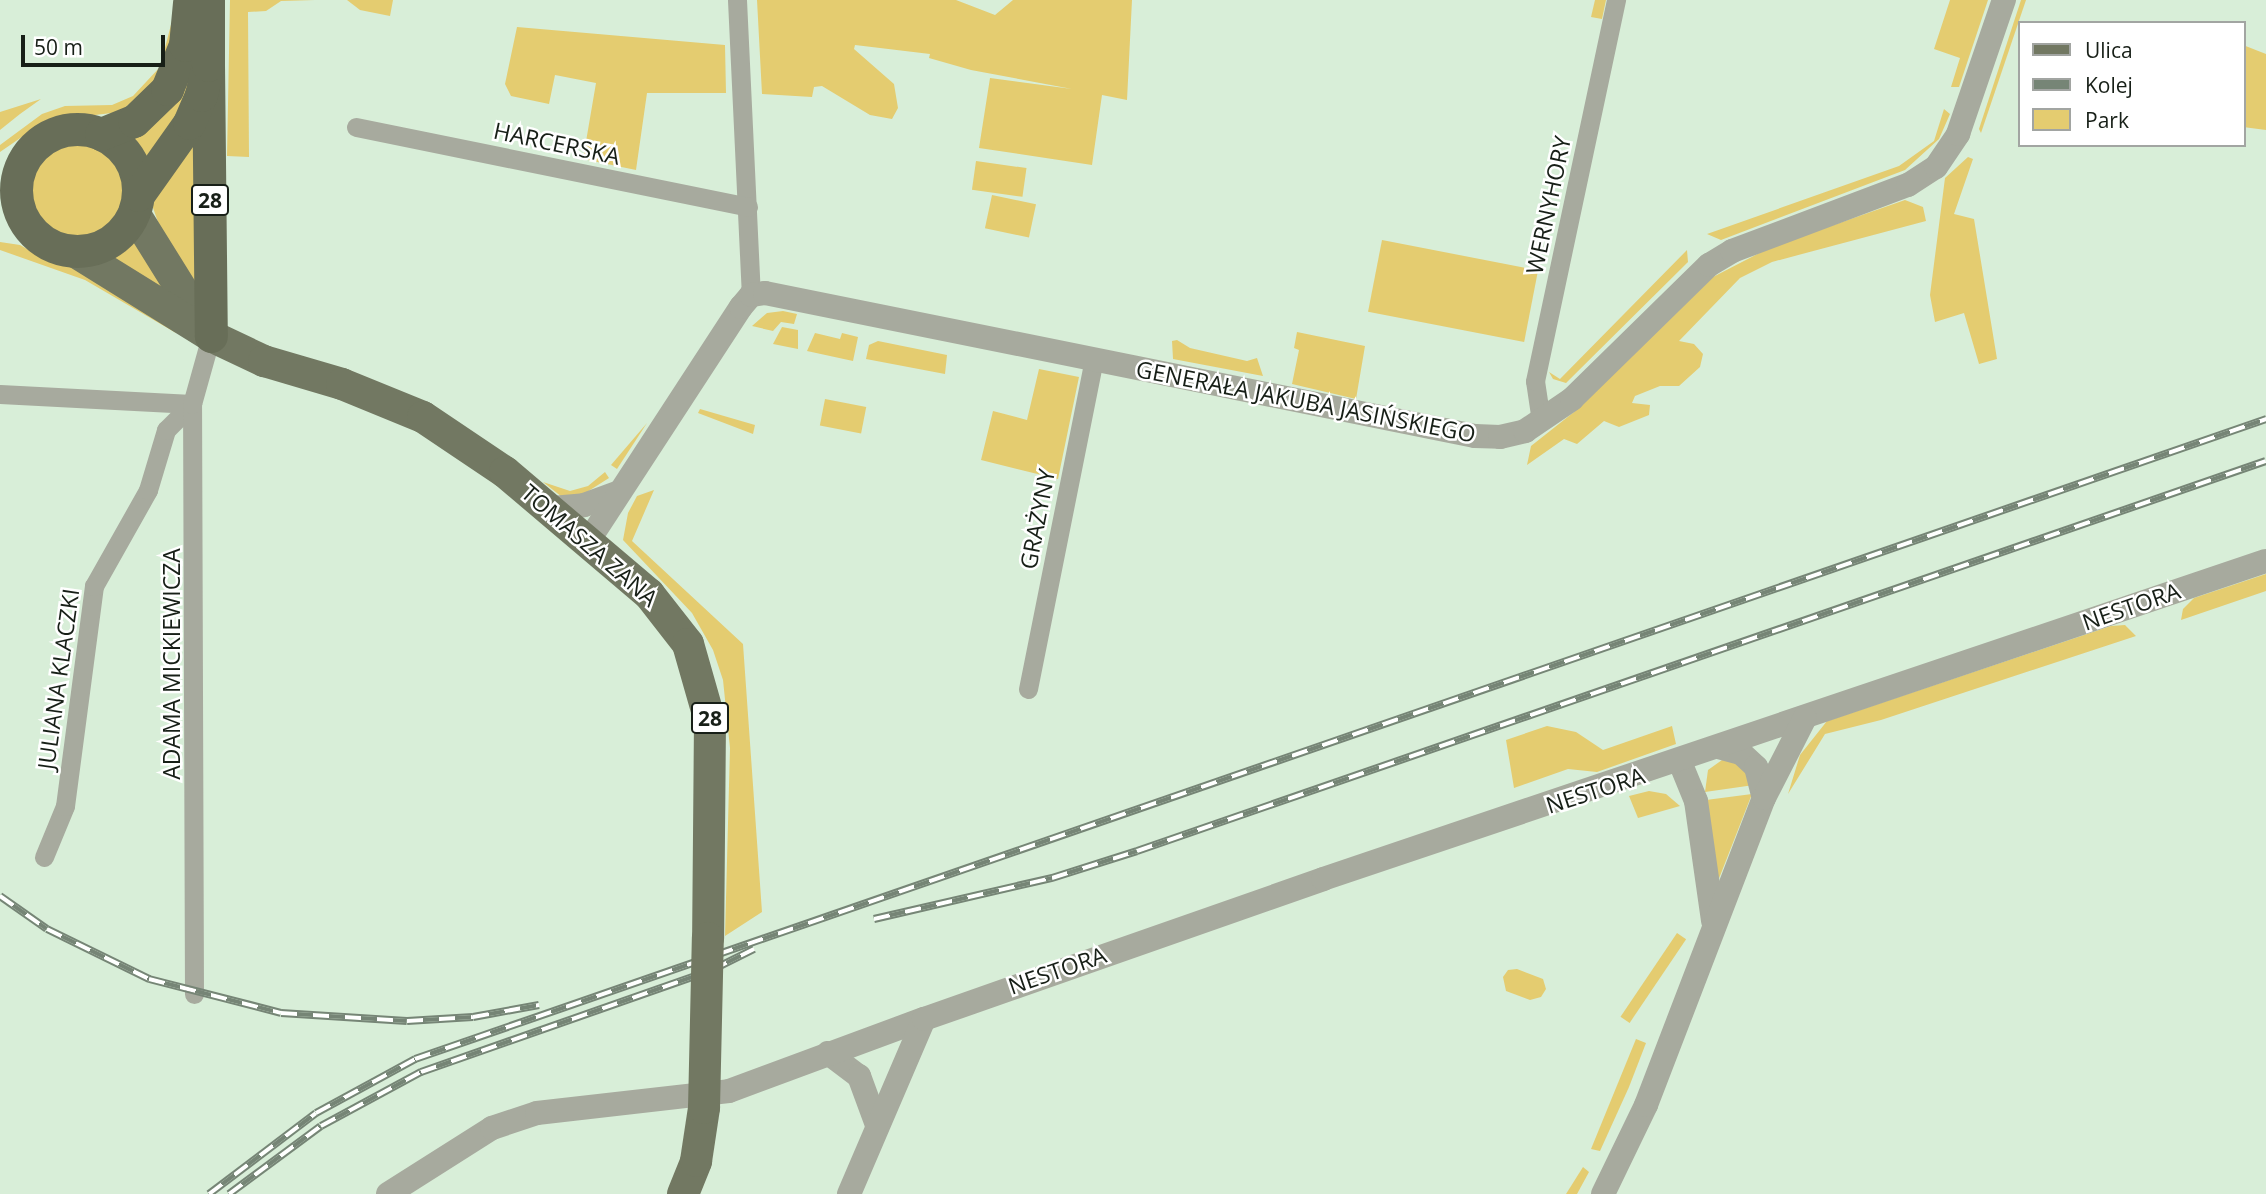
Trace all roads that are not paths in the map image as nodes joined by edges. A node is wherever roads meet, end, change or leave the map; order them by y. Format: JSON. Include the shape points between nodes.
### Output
{"nodes":[{"id":1,"x":189,"y":0,"type":"edge"},
{"id":2,"x":208,"y":0,"type":"edge"},
{"id":3,"x":737,"y":0,"type":"edge"},
{"id":4,"x":1616,"y":0,"type":"edge"},
{"id":5,"x":2004,"y":0,"type":"edge"},
{"id":6,"x":208,"y":65,"type":"junction"},
{"id":7,"x":356,"y":127,"type":"dead end"},
{"id":8,"x":101,"y":134,"type":"junction"},
{"id":9,"x":30,"y":150,"type":"junction"},
{"id":10,"x":0,"y":168,"type":"edge"},
{"id":11,"x":136,"y":204,"type":"junction"},
{"id":12,"x":748,"y":207,"type":"junction"},
{"id":13,"x":13,"y":226,"type":"edge"},
{"id":14,"x":74,"y":251,"type":"junction"},
{"id":15,"x":751,"y":295,"type":"junction"},
{"id":16,"x":211,"y":336,"type":"junction"},
{"id":17,"x":1094,"y":358,"type":"junction"},
{"id":18,"x":0,"y":394,"type":"edge"},
{"id":19,"x":192,"y":404,"type":"junction"},
{"id":20,"x":1541,"y":421,"type":"junction"},
{"id":21,"x":619,"y":492,"type":"junction"},
{"id":22,"x":552,"y":508,"type":"junction"},
{"id":23,"x":589,"y":540,"type":"junction"},
{"id":24,"x":2266,"y":561,"type":"edge"},
{"id":25,"x":1028,"y":689,"type":"dead end"},
{"id":26,"x":1805,"y":718,"type":"junction"},
{"id":27,"x":1718,"y":747,"type":"junction"},
{"id":28,"x":1680,"y":762,"type":"junction"},
{"id":29,"x":1765,"y":798,"type":"junction"},
{"id":30,"x":44,"y":857,"type":"dead end"},
{"id":31,"x":1714,"y":927,"type":"junction"},
{"id":32,"x":194,"y":994,"type":"dead end"},
{"id":33,"x":924,"y":1019,"type":"junction"},
{"id":34,"x":828,"y":1053,"type":"junction"},
{"id":35,"x":877,"y":1125,"type":"junction"},
{"id":36,"x":388,"y":1194,"type":"edge"},
{"id":37,"x":683,"y":1194,"type":"edge"},
{"id":38,"x":849,"y":1194,"type":"edge"},
{"id":39,"x":1603,"y":1194,"type":"edge"}],
"edges":[{"from":1,"to":8,"type":"highway","via":[[185,45],[167,89],[134,121]]},
{"from":2,"to":6,"type":"highway","number":"28"},
{"from":3,"to":12,"type":"street"},
{"from":4,"to":20,"type":"street","name":"WERNYHORY","via":[[1535,381]]},
{"from":5,"to":20,"type":"street","name":"GENERAŁA JAKUBA JASIŃSKIEGO","via":[[1958,134],[1936,167],[1908,186],[1732,251],[1709,265],[1572,399]]},
{"from":6,"to":11,"type":"highway","number":"28","via":[[189,123]]},
{"from":6,"to":16,"type":"highway","number":"28"},
{"from":7,"to":12,"type":"street","name":"HARCERSKA"},
{"from":8,"to":9,"type":"highway","via":[[63,131]]},
{"from":8,"to":11,"type":"highway","via":[[129,158]]},
{"from":9,"to":10,"type":"highway"},
{"from":9,"to":13,"type":"highway","number":"28","via":[[16,186]]},
{"from":11,"to":14,"type":"highway","number":"28","via":[[115,239],[95,249]]},
{"from":11,"to":16,"type":"main road"},
{"from":12,"to":15,"type":"street"},
{"from":13,"to":14,"type":"highway","number":"28"},
{"from":14,"to":16,"type":"main road","name":"TOMASZA ZANA","number":"28"},
{"from":15,"to":17,"type":"street","name":"GENERAŁA JAKUBA JASIŃSKIEGO","via":[[789,296]]},
{"from":15,"to":21,"type":"street"},
{"from":16,"to":19,"type":"street","name":"ADAMA MICKIEWICZA"},
{"from":16,"to":22,"type":"main road","name":"TOMASZA ZANA","number":"28","via":[[423,418],[475,449]]},
{"from":17,"to":20,"type":"street","name":"GENERAŁA JAKUBA JASIŃSKIEGO","via":[[1475,436],[1500,437]]},
{"from":17,"to":25,"type":"street","name":"GRAŻYNY"},
{"from":18,"to":19,"type":"street"},
{"from":19,"to":30,"type":"street","name":"JULIANA KLACZKI","via":[[166,430],[148,490],[94,586],[65,806]]},
{"from":19,"to":32,"type":"street","name":"ADAMA MICKIEWICZA"},
{"from":21,"to":22,"type":"street","via":[[584,505]]},
{"from":21,"to":23,"type":"street"},
{"from":22,"to":23,"type":"main road","name":"TOMASZA ZANA","number":"28"},
{"from":23,"to":37,"type":"main road","name":"TOMASZA ZANA","number":"28","bridge":true,"via":[[672,619],[688,644],[705,691],[711,751],[704,1108],[696,1161]]},
{"from":24,"to":26,"type":"street","name":"NESTORA"},
{"from":26,"to":27,"type":"street","name":"NESTORA"},
{"from":26,"to":29,"type":"street"},
{"from":27,"to":28,"type":"street","name":"NESTORA"},
{"from":27,"to":29,"type":"street","via":[[1741,753],[1756,767]]},
{"from":28,"to":31,"type":"street","via":[[1696,801]]},
{"from":28,"to":33,"type":"street","name":"NESTORA","via":[[1323,879]]},
{"from":29,"to":31,"type":"street"},
{"from":31,"to":39,"type":"street","via":[[1646,1105]]},
{"from":33,"to":34,"type":"street","name":"NESTORA"},
{"from":33,"to":35,"type":"street"},
{"from":34,"to":35,"type":"street","via":[[859,1076]]},
{"from":34,"to":36,"type":"street","name":"NESTORA","via":[[729,1091],[537,1113],[492,1128]]},
{"from":35,"to":38,"type":"street"}]}
